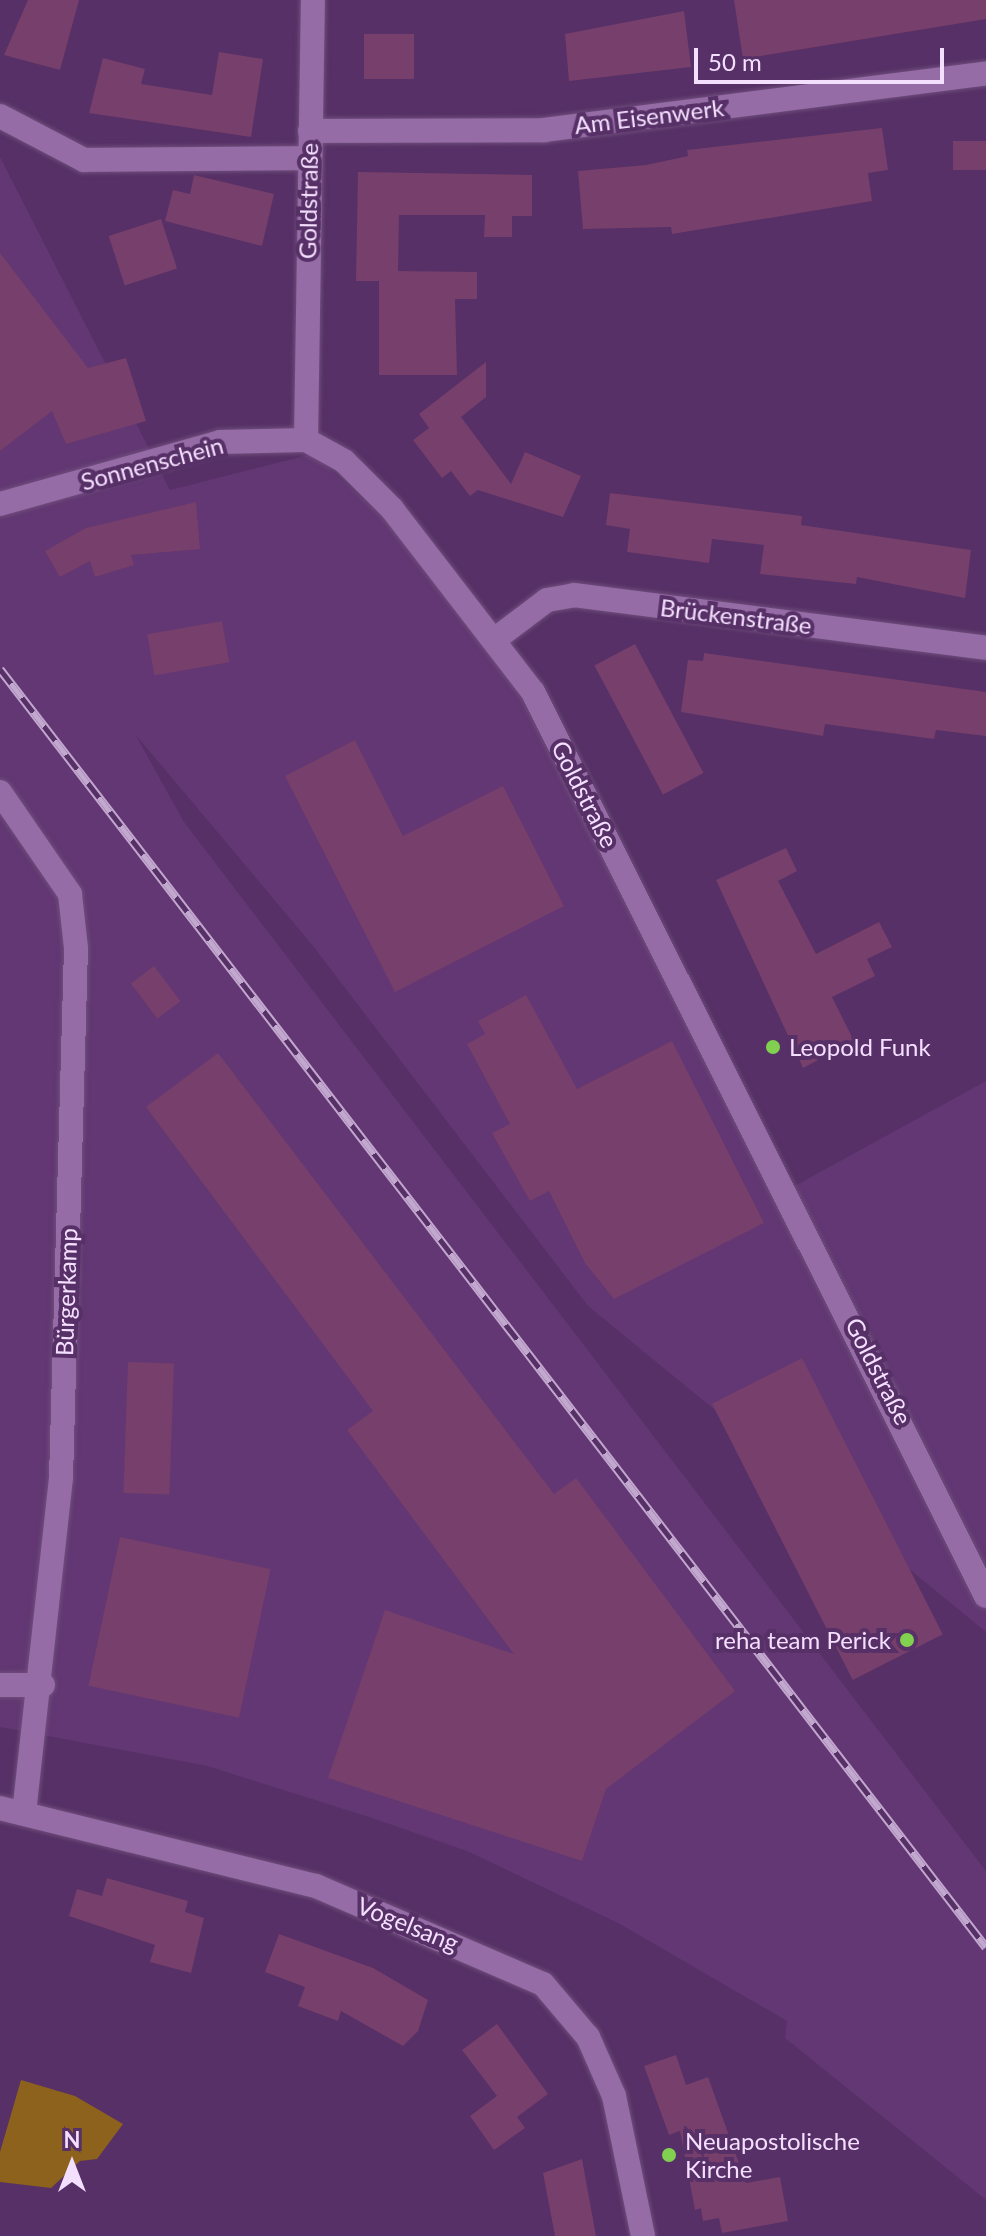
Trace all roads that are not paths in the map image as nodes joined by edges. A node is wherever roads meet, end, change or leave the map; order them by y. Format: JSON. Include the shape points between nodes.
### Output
{"nodes":[{"id":1,"x":313,"y":0,"type":"edge"},
{"id":2,"x":986,"y":73,"type":"edge"},
{"id":3,"x":0,"y":116,"type":"edge"},
{"id":4,"x":310,"y":131,"type":"junction"},
{"id":5,"x":310,"y":158,"type":"junction"},
{"id":6,"x":306,"y":440,"type":"junction"},
{"id":7,"x":0,"y":504,"type":"edge"},
{"id":8,"x":498,"y":637,"type":"junction"},
{"id":9,"x":986,"y":648,"type":"edge"},
{"id":10,"x":0,"y":792,"type":"edge"},
{"id":11,"x":986,"y":1596,"type":"edge"},
{"id":12,"x":0,"y":1685,"type":"edge"},
{"id":13,"x":43,"y":1685,"type":"junction"},
{"id":14,"x":12,"y":1810,"type":"edge"},
{"id":15,"x":643,"y":2236,"type":"edge"}],
"edges":[{"from":1,"to":4,"type":"street","name":"Goldstraße"},
{"from":2,"to":4,"type":"street","name":"Am Eisenwerk","via":[[544,130]]},
{"from":3,"to":5,"type":"street","via":[[84,160]]},
{"from":4,"to":5,"type":"street","name":"Goldstraße"},
{"from":5,"to":6,"type":"street","name":"Goldstraße"},
{"from":6,"to":7,"type":"street","name":"Sonnenschein","via":[[220,442]]},
{"from":6,"to":8,"type":"street","name":"Goldstraße","via":[[344,461],[392,509]]},
{"from":8,"to":9,"type":"street","name":"Brückenstraße","via":[[547,600],[574,595]]},
{"from":8,"to":11,"type":"street","name":"Goldstraße","via":[[533,692]]},
{"from":10,"to":13,"type":"street","name":"Bürgerkamp","via":[[57,869],[75,917],[61,1478]]},
{"from":12,"to":13,"type":"street"},
{"from":13,"to":14,"type":"street","name":"Bürgerkamp"},
{"from":14,"to":15,"type":"street","name":"Vogelsang","via":[[316,1886],[543,1984],[588,2037],[614,2096]]}]}
